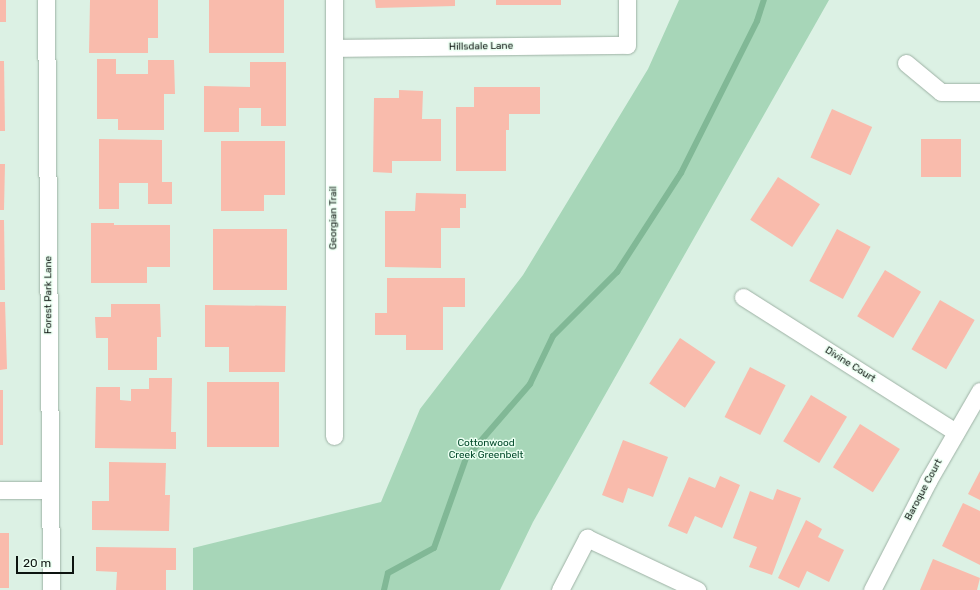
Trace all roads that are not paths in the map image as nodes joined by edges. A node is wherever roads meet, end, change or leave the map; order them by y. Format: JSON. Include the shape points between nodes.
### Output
{"nodes":[{"id":1,"x":46,"y":0,"type":"edge"},
{"id":2,"x":334,"y":0,"type":"edge"},
{"id":3,"x":627,"y":0,"type":"edge"},
{"id":4,"x":334,"y":48,"type":"junction"},
{"id":5,"x":906,"y":63,"type":"dead end"},
{"id":6,"x":980,"y":92,"type":"edge"},
{"id":7,"x":743,"y":297,"type":"dead end"},
{"id":8,"x":980,"y":391,"type":"edge"},
{"id":9,"x":956,"y":432,"type":"junction"},
{"id":10,"x":334,"y":436,"type":"dead end"},
{"id":11,"x":0,"y":490,"type":"edge"},
{"id":12,"x":50,"y":490,"type":"junction"},
{"id":13,"x":51,"y":590,"type":"edge"},
{"id":14,"x":560,"y":590,"type":"edge"},
{"id":15,"x":697,"y":590,"type":"edge"},
{"id":16,"x":872,"y":590,"type":"edge"}],
"edges":[{"from":1,"to":12,"type":"street","name":"Forest Park Lane"},
{"from":2,"to":4,"type":"street","name":"Georgian Trail"},
{"from":3,"to":4,"type":"street","name":"Hillsdale Lane","via":[[627,45]]},
{"from":4,"to":10,"type":"street","name":"Georgian Trail"},
{"from":5,"to":6,"type":"street","via":[[941,92]]},
{"from":7,"to":9,"type":"street","name":"Divine Court"},
{"from":8,"to":9,"type":"street","name":"Baroque Court"},
{"from":9,"to":16,"type":"street","name":"Baroque Court"},
{"from":11,"to":12,"type":"street"},
{"from":12,"to":13,"type":"street","name":"Forest Park Lane"},
{"from":14,"to":15,"type":"street","via":[[587,538]]}]}
